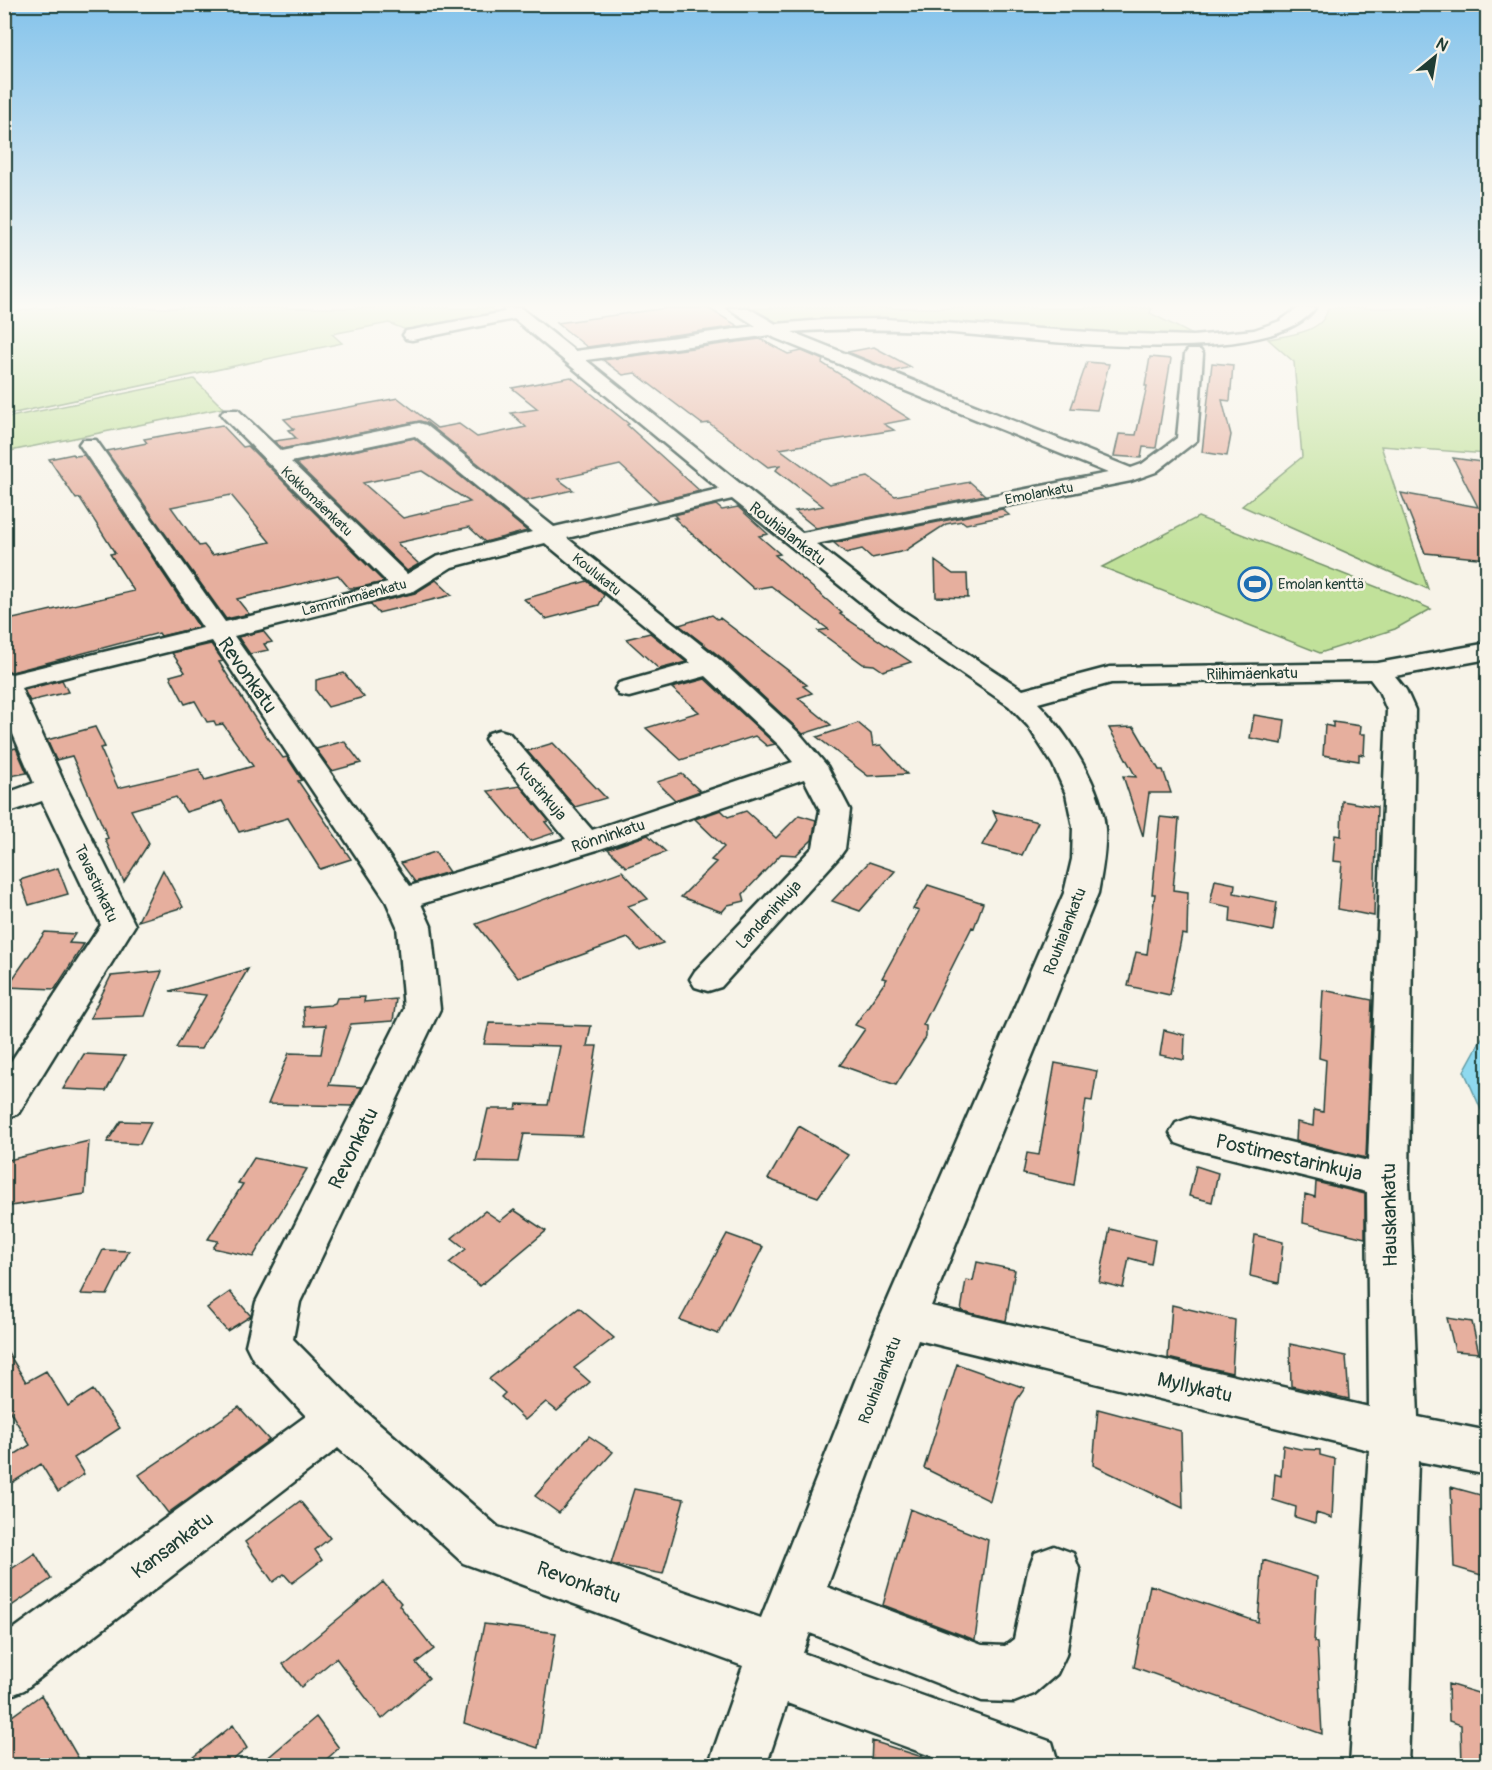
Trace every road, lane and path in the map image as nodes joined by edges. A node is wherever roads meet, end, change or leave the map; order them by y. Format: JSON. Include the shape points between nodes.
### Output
{"nodes":[{"id":1,"x":614,"y":391,"type":"edge"},
{"id":2,"x":921,"y":391,"type":"edge"},
{"id":3,"x":1191,"y":391,"type":"edge"},
{"id":4,"x":231,"y":414,"type":"dead end"},
{"id":5,"x":89,"y":444,"type":"dead end"},
{"id":6,"x":274,"y":459,"type":"junction"},
{"id":7,"x":1131,"y":475,"type":"junction"},
{"id":8,"x":1093,"y":482,"type":"junction"},
{"id":9,"x":736,"y":492,"type":"junction"},
{"id":10,"x":1119,"y":494,"type":"dead end"},
{"id":11,"x":549,"y":535,"type":"junction"},
{"id":12,"x":797,"y":541,"type":"junction"},
{"id":13,"x":405,"y":586,"type":"junction"},
{"id":14,"x":218,"y":632,"type":"junction"},
{"id":15,"x":1488,"y":651,"type":"edge"},
{"id":16,"x":711,"y":666,"type":"junction"},
{"id":17,"x":1378,"y":671,"type":"junction"},
{"id":18,"x":5,"y":683,"type":"edge"},
{"id":19,"x":629,"y":689,"type":"dead end"},
{"id":20,"x":1019,"y":700,"type":"junction"},
{"id":21,"x":499,"y":740,"type":"dead end"},
{"id":22,"x":812,"y":766,"type":"junction"},
{"id":23,"x":51,"y":787,"type":"junction"},
{"id":24,"x":4,"y":805,"type":"edge"},
{"id":25,"x":586,"y":843,"type":"junction"},
{"id":26,"x":829,"y":849,"type":"joint"},
{"id":27,"x":402,"y":899,"type":"junction"},
{"id":28,"x":708,"y":979,"type":"dead end"},
{"id":29,"x":4,"y":1104,"type":"edge"},
{"id":30,"x":1190,"y":1133,"type":"dead end"},
{"id":31,"x":1388,"y":1181,"type":"junction"},
{"id":32,"x":903,"y":1318,"type":"junction"},
{"id":33,"x":340,"y":1419,"type":"junction"},
{"id":34,"x":1394,"y":1434,"type":"junction"},
{"id":35,"x":1488,"y":1453,"type":"edge"},
{"id":36,"x":1054,"y":1572,"type":"dead end"},
{"id":37,"x":795,"y":1601,"type":"junction"},
{"id":38,"x":773,"y":1660,"type":"junction"},
{"id":39,"x":4,"y":1670,"type":"edge"},
{"id":40,"x":1031,"y":1763,"type":"dead end"},
{"id":41,"x":737,"y":1766,"type":"edge"},
{"id":42,"x":1379,"y":1766,"type":"edge"}],
"edges":[{"from":1,"to":9,"type":"street","name":"Rouhialankatu"},
{"from":2,"to":7,"type":"street"},
{"from":3,"to":7,"type":"street","name":"Emolankatu","via":[[1187,440],[1149,468]]},
{"from":4,"to":6,"type":"street","name":"Kokkomäenkatu"},
{"from":5,"to":14,"type":"street","name":"Revonkatu"},
{"from":6,"to":11,"type":"street","name":"Koulukatu","via":[[419,429]]},
{"from":6,"to":13,"type":"street","name":"Kokkomäenkatu"},
{"from":7,"to":8,"type":"street","name":"Emolankatu"},
{"from":8,"to":10,"type":"street"},
{"from":8,"to":12,"type":"street","name":"Emolankatu"},
{"from":9,"to":11,"type":"street","name":"Lamminmäenkatu"},
{"from":9,"to":12,"type":"street","name":"Rouhialankatu"},
{"from":11,"to":13,"type":"street","name":"Lamminmäenkatu","via":[[444,562]]},
{"from":11,"to":16,"type":"street","name":"Koulukatu"},
{"from":12,"to":20,"type":"street","name":"Rouhialankatu","via":[[888,612]]},
{"from":13,"to":14,"type":"street","name":"Lamminmäenkatu"},
{"from":14,"to":18,"type":"street","name":"Lamminmäenkatu"},
{"from":14,"to":27,"type":"street","name":"Revonkatu"},
{"from":15,"to":17,"type":"street","name":"Riihimäenkatu"},
{"from":16,"to":19,"type":"street"},
{"from":16,"to":22,"type":"street","name":"Koulukatu"},
{"from":17,"to":20,"type":"street","name":"Riihimäenkatu","via":[[1110,675]]},
{"from":17,"to":31,"type":"street","name":"Hauskankatu","via":[[1401,710]]},
{"from":18,"to":23,"type":"street","name":"Tavastinkatu"},
{"from":20,"to":32,"type":"street","name":"Rouhialankatu","via":[[1039,721],[1068,765],[1081,794],[1089,827],[1081,893]]},
{"from":21,"to":25,"type":"street","name":"Kustinkuja"},
{"from":22,"to":25,"type":"street","name":"Rönninkatu"},
{"from":22,"to":26,"type":"street","name":"Koulukatu","via":[[835,810]]},
{"from":23,"to":24,"type":"street"},
{"from":23,"to":29,"type":"street","name":"Tavastinkatu","via":[[118,925]]},
{"from":25,"to":27,"type":"street","name":"Rönninkatu"},
{"from":26,"to":28,"type":"street","name":"Landeninkuja"},
{"from":27,"to":33,"type":"street","name":"Revonkatu","via":[[414,926],[422,1009],[278,1302],[269,1345]]},
{"from":30,"to":31,"type":"street","name":"Postimestarinkuja"},
{"from":31,"to":34,"type":"street","name":"Hauskankatu"},
{"from":32,"to":34,"type":"street","name":"Myllykatu"},
{"from":32,"to":37,"type":"street","name":"Rouhialankatu"},
{"from":33,"to":38,"type":"street","name":"Revonkatu","via":[[481,1546]]},
{"from":33,"to":39,"type":"street","name":"Kansankatu"},
{"from":34,"to":35,"type":"street","name":"Myllykatu"},
{"from":34,"to":42,"type":"street","name":"Hauskankatu"},
{"from":36,"to":37,"type":"street","via":[[1038,1655],[1014,1674],[982,1673]]},
{"from":37,"to":38,"type":"street","name":"Rouhialankatu"},
{"from":38,"to":40,"type":"street","name":"Revonkatu"},
{"from":38,"to":41,"type":"street","name":"Rouhialankatu"}]}
